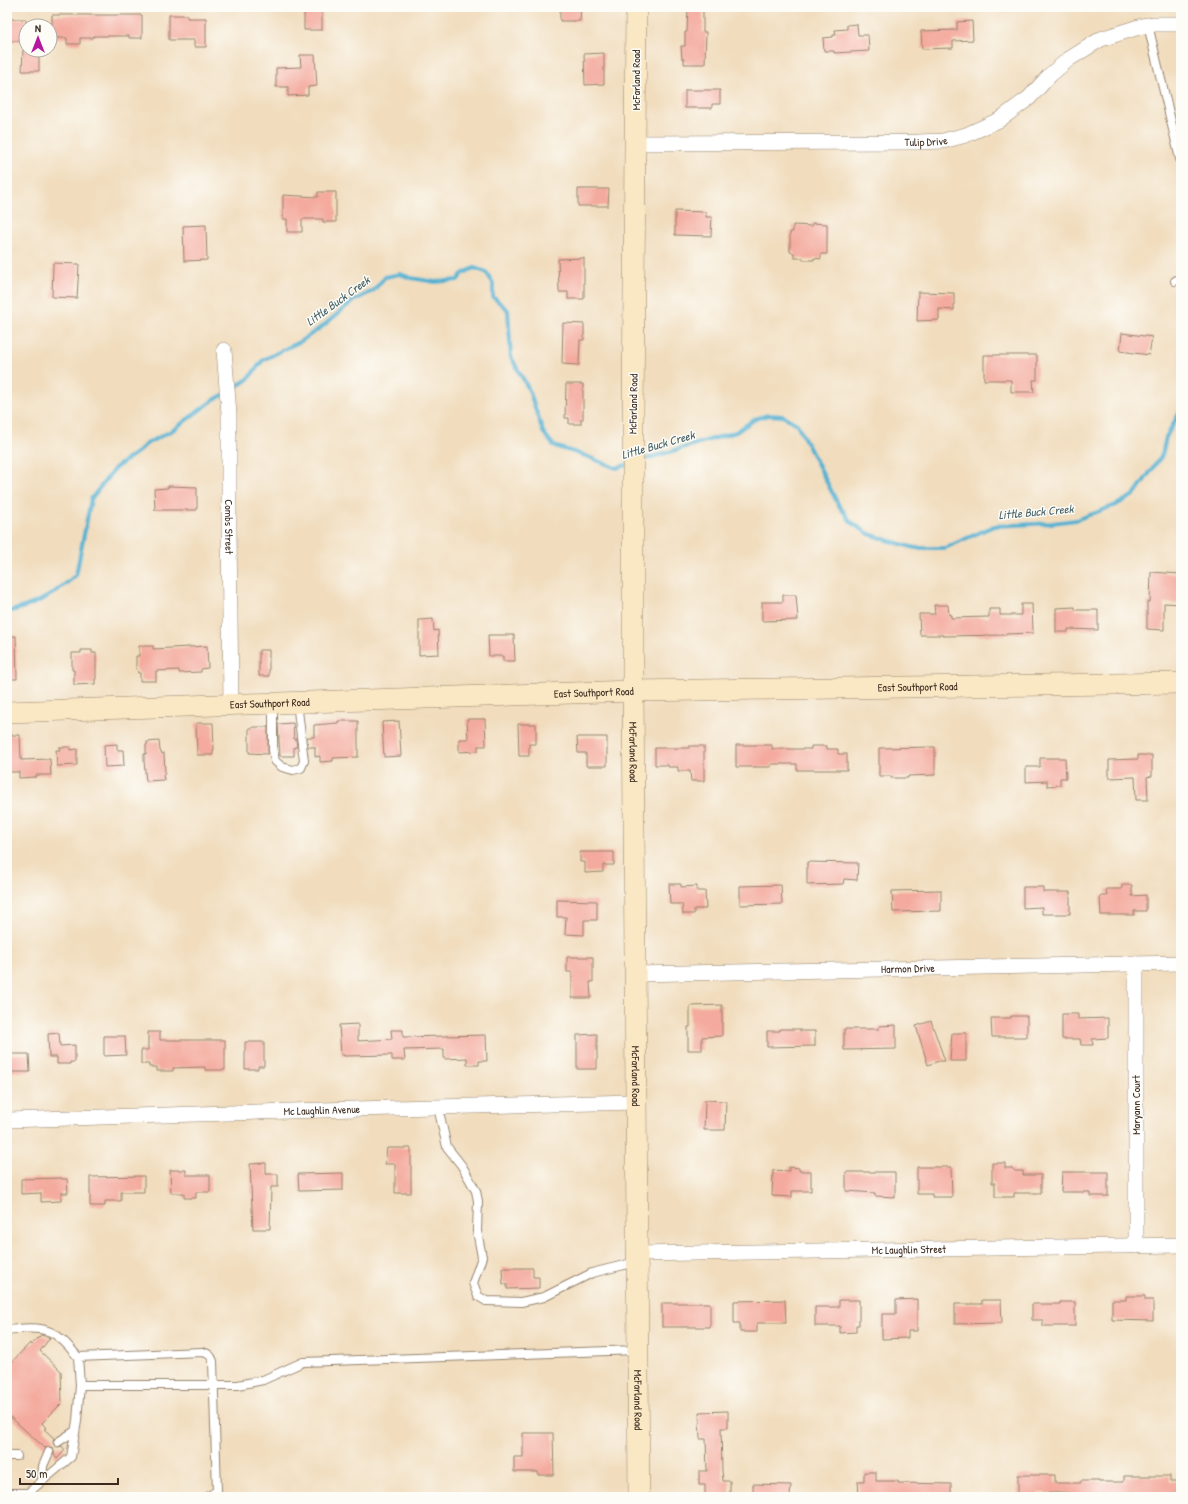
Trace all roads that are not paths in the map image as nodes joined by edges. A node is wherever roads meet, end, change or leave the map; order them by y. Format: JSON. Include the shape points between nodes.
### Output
{"nodes":[{"id":1,"x":636,"y":7,"type":"edge"},
{"id":2,"x":1181,"y":24,"type":"edge"},
{"id":3,"x":1148,"y":25,"type":"junction"},
{"id":4,"x":636,"y":143,"type":"junction"},
{"id":5,"x":1181,"y":163,"type":"edge"},
{"id":6,"x":224,"y":350,"type":"dead end"},
{"id":7,"x":1181,"y":682,"type":"edge"},
{"id":8,"x":633,"y":691,"type":"junction"},
{"id":9,"x":273,"y":702,"type":"junction"},
{"id":10,"x":297,"y":702,"type":"junction"},
{"id":11,"x":231,"y":704,"type":"junction"},
{"id":12,"x":7,"y":712,"type":"edge"},
{"id":13,"x":1181,"y":963,"type":"edge"},
{"id":14,"x":1136,"y":964,"type":"junction"},
{"id":15,"x":635,"y":974,"type":"junction"},
{"id":16,"x":636,"y":1102,"type":"junction"},
{"id":17,"x":438,"y":1107,"type":"junction"},
{"id":18,"x":7,"y":1120,"type":"edge"},
{"id":19,"x":1181,"y":1245,"type":"edge"},
{"id":20,"x":1136,"y":1246,"type":"junction"},
{"id":21,"x":637,"y":1258,"type":"junction"},
{"id":22,"x":7,"y":1330,"type":"edge"},
{"id":23,"x":638,"y":1350,"type":"junction"},
{"id":24,"x":78,"y":1357,"type":"junction"},
{"id":25,"x":80,"y":1385,"type":"junction"},
{"id":26,"x":214,"y":1385,"type":"junction"},
{"id":27,"x":75,"y":1431,"type":"junction"},
{"id":28,"x":58,"y":1442,"type":"dead end"},
{"id":29,"x":49,"y":1452,"type":"dead end"},
{"id":30,"x":7,"y":1456,"type":"edge"},
{"id":31,"x":17,"y":1456,"type":"dead end"},
{"id":32,"x":42,"y":1481,"type":"junction"},
{"id":33,"x":7,"y":1493,"type":"edge"},
{"id":34,"x":207,"y":1497,"type":"edge"},
{"id":35,"x":639,"y":1497,"type":"edge"}],
"edges":[{"from":1,"to":4,"type":"street","name":"McFarland Road"},
{"from":2,"to":3,"type":"street","name":"Tulip Drive"},
{"from":3,"to":4,"type":"street","name":"Tulip Drive","via":[[1112,35],[1090,45],[1064,63],[1029,98],[1005,117],[972,133],[943,140]]},
{"from":3,"to":5,"type":"lane"},
{"from":4,"to":8,"type":"street","name":"McFarland Road","via":[[632,499]]},
{"from":6,"to":11,"type":"street","name":"Combs Street","via":[[229,414]]},
{"from":7,"to":8,"type":"street","name":"East Southport Road"},
{"from":8,"to":10,"type":"street","name":"East Southport Road"},
{"from":8,"to":15,"type":"street","name":"McFarland Road"},
{"from":9,"to":10,"type":"street","name":"East Southport Road"},
{"from":9,"to":10,"type":"lane","via":[[274,756],[282,767],[293,770],[300,768],[304,761]]},
{"from":9,"to":11,"type":"street","name":"East Southport Road"},
{"from":11,"to":12,"type":"street","name":"East Southport Road"},
{"from":13,"to":14,"type":"street","name":"Harmon Drive"},
{"from":14,"to":15,"type":"street","name":"Harmon Drive"},
{"from":14,"to":20,"type":"street","name":"Maryann Court"},
{"from":15,"to":16,"type":"street","name":"McFarland Road"},
{"from":16,"to":17,"type":"street","name":"Mc Laughlin Avenue"},
{"from":16,"to":21,"type":"street","name":"McFarland Road"},
{"from":17,"to":18,"type":"street","name":"Mc Laughlin Avenue"},
{"from":17,"to":21,"type":"lane","via":[[447,1147],[462,1166],[476,1191],[477,1231],[482,1257],[473,1283],[478,1296],[486,1301],[520,1302],[544,1297],[592,1273]]},
{"from":19,"to":20,"type":"street","name":"Mc Laughlin Street"},
{"from":20,"to":21,"type":"street","name":"Mc Laughlin Street"},
{"from":21,"to":23,"type":"street","name":"McFarland Road"},
{"from":22,"to":24,"type":"lane","via":[[47,1330]]},
{"from":23,"to":26,"type":"lane","via":[[303,1362],[263,1380],[238,1385]]},
{"from":23,"to":35,"type":"street","name":"McFarland Road"},
{"from":24,"to":25,"type":"lane"},
{"from":24,"to":26,"type":"lane","via":[[208,1353],[212,1356]]},
{"from":25,"to":26,"type":"lane"},
{"from":25,"to":27,"type":"lane"},
{"from":26,"to":34,"type":"lane","via":[[217,1491]]},
{"from":27,"to":28,"type":"lane"},
{"from":27,"to":32,"type":"lane","via":[[71,1458]]},
{"from":29,"to":32,"type":"lane","via":[[43,1466]]},
{"from":30,"to":31,"type":"lane"},
{"from":32,"to":33,"type":"lane","via":[[28,1493]]}]}
